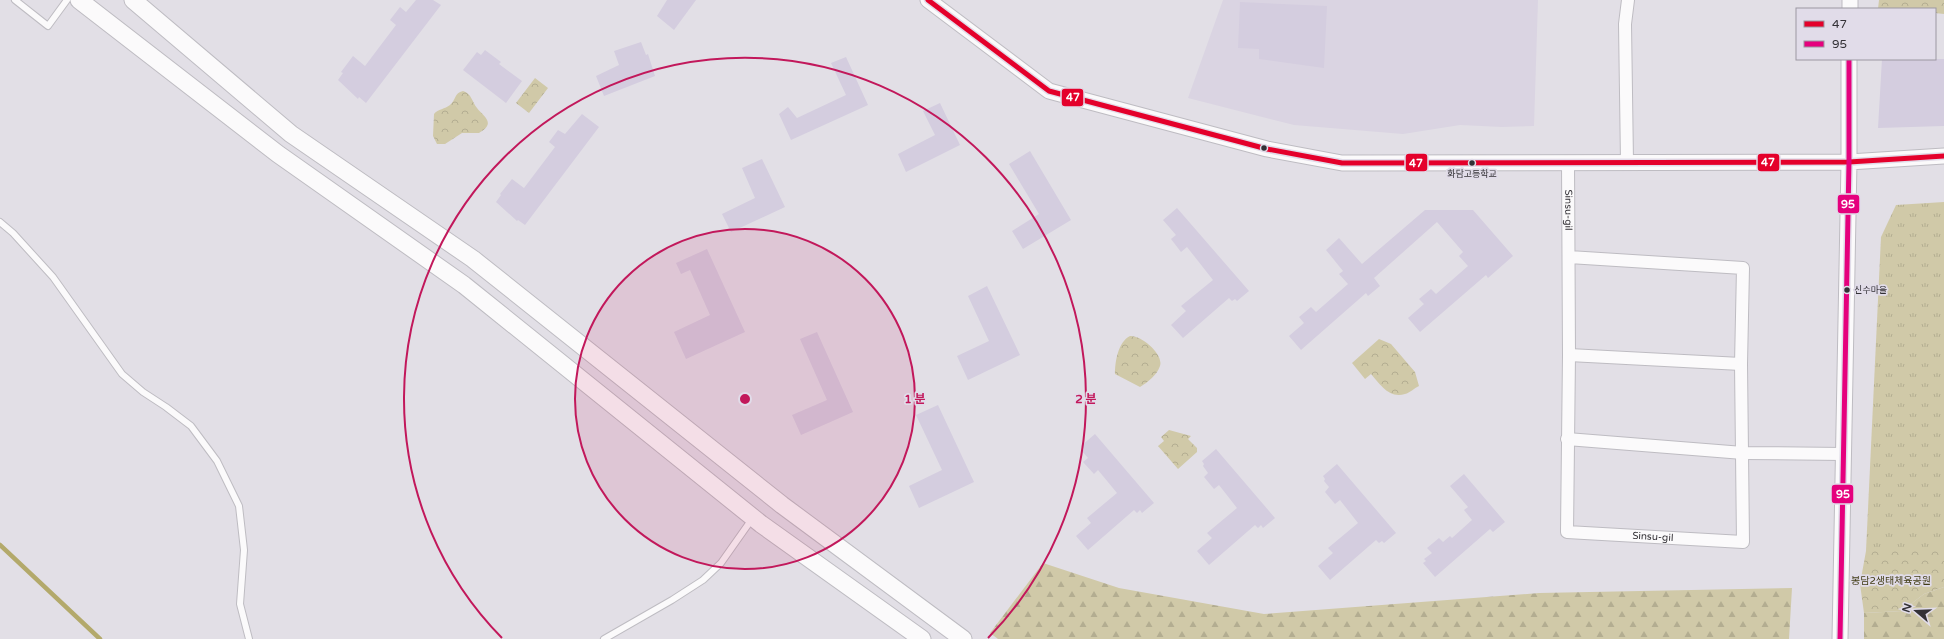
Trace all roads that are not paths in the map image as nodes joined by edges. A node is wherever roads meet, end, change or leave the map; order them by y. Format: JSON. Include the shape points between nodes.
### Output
{"nodes":[{"id":1,"x":15,"y":0,"type":"edge"},
{"id":2,"x":67,"y":0,"type":"edge"},
{"id":3,"x":79,"y":0,"type":"edge"},
{"id":4,"x":133,"y":0,"type":"edge"},
{"id":5,"x":928,"y":0,"type":"edge"},
{"id":6,"x":1628,"y":0,"type":"edge"},
{"id":7,"x":1849,"y":60,"type":"edge"},
{"id":8,"x":1944,"y":156,"type":"edge"},
{"id":9,"x":1568,"y":162,"type":"junction"},
{"id":10,"x":1628,"y":162,"type":"junction"},
{"id":11,"x":1849,"y":162,"type":"junction"},
{"id":12,"x":0,"y":222,"type":"edge"},
{"id":13,"x":1569,"y":257,"type":"junction"},
{"id":14,"x":1569,"y":355,"type":"junction"},
{"id":15,"x":1741,"y":364,"type":"junction"},
{"id":16,"x":1567,"y":439,"type":"junction"},
{"id":17,"x":1743,"y":453,"type":"junction"},
{"id":18,"x":1844,"y":454,"type":"junction"},
{"id":19,"x":753,"y":518,"type":"junction"},
{"id":20,"x":249,"y":639,"type":"edge"},
{"id":21,"x":604,"y":639,"type":"edge"},
{"id":22,"x":922,"y":639,"type":"edge"},
{"id":23,"x":963,"y":639,"type":"edge"},
{"id":24,"x":1840,"y":639,"type":"edge"}],
"edges":[{"from":1,"to":2,"type":"lane","via":[[48,26]]},
{"from":3,"to":19,"type":"main road","via":[[278,154],[464,285]]},
{"from":4,"to":23,"type":"main road","via":[[291,134],[473,260],[782,505]]},
{"from":5,"to":9,"type":"street","via":[[1049,91],[1267,149],[1342,163]]},
{"from":6,"to":10,"type":"street"},
{"from":7,"to":11,"type":"street"},
{"from":8,"to":11,"type":"street"},
{"from":9,"to":10,"type":"street"},
{"from":9,"to":13,"type":"street","name":"Sinsu-gil"},
{"from":10,"to":11,"type":"street"},
{"from":11,"to":18,"type":"street"},
{"from":12,"to":20,"type":"lane","via":[[53,277],[122,374],[191,426],[217,461],[238,506],[244,550],[240,604]]},
{"from":13,"to":14,"type":"street","name":"Sinsu-gil"},
{"from":13,"to":15,"type":"street","name":"Sinsu-gil","via":[[1743,268]]},
{"from":14,"to":15,"type":"street"},
{"from":14,"to":16,"type":"street","name":"Sinsu-gil"},
{"from":15,"to":17,"type":"street","name":"Sinsu-gil"},
{"from":16,"to":17,"type":"street"},
{"from":16,"to":17,"type":"street","name":"Sinsu-gil","via":[[1566,532],[1743,542]]},
{"from":17,"to":18,"type":"street"},
{"from":18,"to":24,"type":"street"},
{"from":19,"to":21,"type":"lane","via":[[721,563],[703,580]]},
{"from":19,"to":22,"type":"main road"}]}
